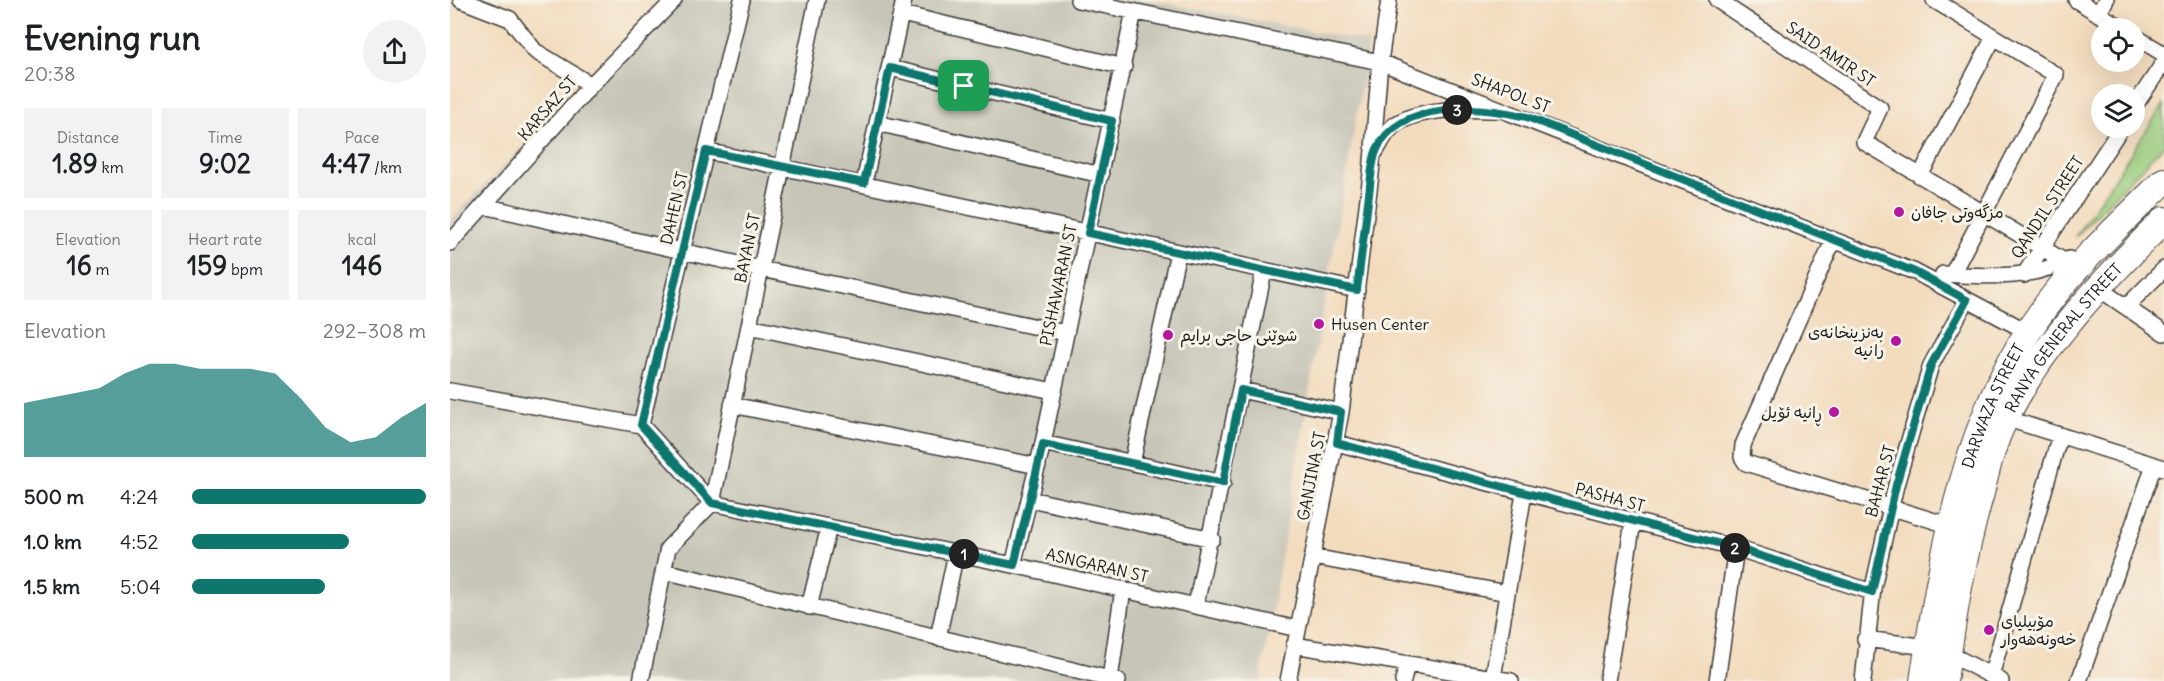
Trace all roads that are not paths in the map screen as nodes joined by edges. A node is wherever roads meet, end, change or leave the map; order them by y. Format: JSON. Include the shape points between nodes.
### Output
{"nodes":[{"id":1,"x":461,"y":0,"type":"edge"},
{"id":2,"x":674,"y":0,"type":"edge"},
{"id":3,"x":742,"y":0,"type":"edge"},
{"id":4,"x":817,"y":0,"type":"edge"},
{"id":5,"x":1078,"y":0,"type":"edge"},
{"id":6,"x":1389,"y":0,"type":"edge"},
{"id":7,"x":1718,"y":0,"type":"edge"},
{"id":8,"x":1934,"y":0,"type":"edge"},
{"id":9,"x":2076,"y":0,"type":"edge"},
{"id":10,"x":2106,"y":0,"type":"edge"},
{"id":11,"x":903,"y":7,"type":"edge"},
{"id":12,"x":1134,"y":11,"type":"junction"},
{"id":13,"x":2098,"y":14,"type":"junction"},
{"id":14,"x":2105,"y":18,"type":"edge"},
{"id":15,"x":1994,"y":37,"type":"junction"},
{"id":16,"x":2145,"y":43,"type":"edge"},
{"id":17,"x":2164,"y":54,"type":"edge"},
{"id":18,"x":1380,"y":62,"type":"junction"},
{"id":19,"x":2164,"y":62,"type":"edge"},
{"id":20,"x":890,"y":68,"type":"junction"},
{"id":21,"x":1124,"y":68,"type":"junction"},
{"id":22,"x":591,"y":85,"type":"junction"},
{"id":23,"x":2145,"y":90,"type":"edge"},
{"id":24,"x":1527,"y":117,"type":"junction"},
{"id":25,"x":1112,"y":121,"type":"junction"},
{"id":26,"x":878,"y":123,"type":"junction"},
{"id":27,"x":2114,"y":138,"type":"edge"},
{"id":28,"x":706,"y":151,"type":"junction"},
{"id":29,"x":782,"y":167,"type":"junction"},
{"id":30,"x":1101,"y":174,"type":"junction"},
{"id":31,"x":1371,"y":174,"type":"junction"},
{"id":32,"x":1920,"y":176,"type":"junction"},
{"id":33,"x":2164,"y":182,"type":"edge"},
{"id":34,"x":864,"y":183,"type":"junction"},
{"id":35,"x":484,"y":206,"type":"junction"},
{"id":36,"x":1982,"y":213,"type":"junction"},
{"id":37,"x":2164,"y":220,"type":"edge"},
{"id":38,"x":1088,"y":233,"type":"junction"},
{"id":39,"x":2106,"y":239,"type":"junction"},
{"id":40,"x":1833,"y":241,"type":"junction"},
{"id":41,"x":450,"y":243,"type":"edge"},
{"id":42,"x":2041,"y":249,"type":"junction"},
{"id":43,"x":683,"y":250,"type":"junction"},
{"id":44,"x":1178,"y":252,"type":"junction"},
{"id":45,"x":2064,"y":261,"type":"junction"},
{"id":46,"x":760,"y":269,"type":"junction"},
{"id":47,"x":2164,"y":269,"type":"edge"},
{"id":48,"x":1264,"y":271,"type":"junction"},
{"id":49,"x":1915,"y":272,"type":"junction"},
{"id":50,"x":1952,"y":274,"type":"junction"},
{"id":51,"x":2024,"y":275,"type":"junction"},
{"id":52,"x":2098,"y":288,"type":"junction"},
{"id":53,"x":1357,"y":290,"type":"junction"},
{"id":54,"x":1967,"y":300,"type":"junction"},
{"id":55,"x":2126,"y":307,"type":"junction"},
{"id":56,"x":749,"y":326,"type":"junction"},
{"id":57,"x":2028,"y":332,"type":"junction"},
{"id":58,"x":1066,"y":333,"type":"junction"},
{"id":59,"x":2164,"y":333,"type":"edge"},
{"id":60,"x":1241,"y":390,"type":"junction"},
{"id":61,"x":450,"y":391,"type":"edge"},
{"id":62,"x":1053,"y":392,"type":"junction"},
{"id":63,"x":732,"y":405,"type":"junction"},
{"id":64,"x":1341,"y":412,"type":"junction"},
{"id":65,"x":2005,"y":418,"type":"junction"},
{"id":66,"x":641,"y":425,"type":"junction"},
{"id":67,"x":2060,"y":435,"type":"junction"},
{"id":68,"x":1337,"y":443,"type":"junction"},
{"id":69,"x":1043,"y":444,"type":"junction"},
{"id":70,"x":1132,"y":463,"type":"junction"},
{"id":71,"x":1038,"y":466,"type":"junction"},
{"id":72,"x":2159,"y":466,"type":"edge"},
{"id":73,"x":1223,"y":483,"type":"junction"},
{"id":74,"x":1524,"y":493,"type":"junction"},
{"id":75,"x":1030,"y":499,"type":"junction"},
{"id":76,"x":712,"y":503,"type":"junction"},
{"id":77,"x":1890,"y":508,"type":"junction"},
{"id":78,"x":1633,"y":522,"type":"junction"},
{"id":79,"x":1951,"y":525,"type":"junction"},
{"id":80,"x":829,"y":527,"type":"junction"},
{"id":81,"x":1212,"y":539,"type":"junction"},
{"id":82,"x":1736,"y":548,"type":"junction"},
{"id":83,"x":956,"y":553,"type":"junction"},
{"id":84,"x":1313,"y":557,"type":"junction"},
{"id":85,"x":1014,"y":565,"type":"junction"},
{"id":86,"x":664,"y":571,"type":"junction"},
{"id":87,"x":1123,"y":589,"type":"junction"},
{"id":88,"x":1872,"y":592,"type":"junction"},
{"id":89,"x":1507,"y":593,"type":"junction"},
{"id":90,"x":1196,"y":605,"type":"junction"},
{"id":91,"x":809,"y":607,"type":"junction"},
{"id":92,"x":1298,"y":629,"type":"junction"},
{"id":93,"x":938,"y":638,"type":"junction"},
{"id":94,"x":1865,"y":639,"type":"junction"},
{"id":95,"x":1294,"y":645,"type":"junction"},
{"id":96,"x":1938,"y":650,"type":"junction"},
{"id":97,"x":1407,"y":664,"type":"junction"},
{"id":98,"x":1043,"y":665,"type":"junction"},
{"id":99,"x":1087,"y":678,"type":"edge"},
{"id":100,"x":1493,"y":678,"type":"junction"},
{"id":101,"x":1996,"y":678,"type":"edge"},
{"id":102,"x":1114,"y":680,"type":"edge"},
{"id":103,"x":640,"y":681,"type":"edge"},
{"id":104,"x":1040,"y":681,"type":"edge"},
{"id":105,"x":1288,"y":681,"type":"edge"},
{"id":106,"x":1403,"y":681,"type":"edge"},
{"id":107,"x":1511,"y":681,"type":"edge"},
{"id":108,"x":1607,"y":681,"type":"edge"},
{"id":109,"x":1717,"y":681,"type":"edge"},
{"id":110,"x":1863,"y":681,"type":"edge"},
{"id":111,"x":1923,"y":681,"type":"edge"},
{"id":112,"x":1944,"y":681,"type":"edge"},
{"id":113,"x":2079,"y":681,"type":"edge"}],
"edges":[{"from":1,"to":22,"type":"street","via":[[510,20],[535,51]]},
{"from":2,"to":22,"type":"street","name":"KARSAZ ST"},
{"from":3,"to":28,"type":"street","name":"DAHEN ST"},
{"from":4,"to":29,"type":"street","name":"BAYAN ST"},
{"from":5,"to":12,"type":"street","name":"SHAPOL ST"},
{"from":6,"to":18,"type":"street","name":"GANJINA ST"},
{"from":7,"to":32,"type":"street","name":"SAID AMIR ST","via":[[1880,108],[1864,142]]},
{"from":8,"to":15,"type":"street"},
{"from":9,"to":13,"type":"street"},
{"from":10,"to":13,"type":"street"},
{"from":11,"to":20,"type":"street"},
{"from":11,"to":21,"type":"street"},
{"from":12,"to":18,"type":"street","name":"SHAPOL ST"},
{"from":12,"to":21,"type":"street","name":"PISHAWARAN ST"},
{"from":13,"to":14,"type":"street"},
{"from":15,"to":32,"type":"street"},
{"from":15,"to":36,"type":"street","via":[[2056,75]]},
{"from":16,"to":17,"type":"street"},
{"from":18,"to":24,"type":"street","name":"SHAPOL ST"},
{"from":18,"to":31,"type":"street","name":"GANJINA ST"},
{"from":19,"to":23,"type":"street"},
{"from":20,"to":25,"type":"street"},
{"from":20,"to":26,"type":"street"},
{"from":21,"to":25,"type":"street","name":"PISHAWARAN ST"},
{"from":22,"to":35,"type":"street","name":"KARSAZ ST"},
{"from":24,"to":31,"type":"street","via":[[1472,109],[1413,117],[1385,134]]},
{"from":24,"to":40,"type":"street","name":"SHAPOL ST"},
{"from":25,"to":30,"type":"street","name":"PISHAWARAN ST"},
{"from":26,"to":30,"type":"street"},
{"from":26,"to":34,"type":"street"},
{"from":27,"to":42,"type":"street","name":"QANDIL STREET"},
{"from":28,"to":29,"type":"street"},
{"from":28,"to":43,"type":"street","name":"DAHEN ST"},
{"from":29,"to":34,"type":"street"},
{"from":29,"to":46,"type":"street","name":"BAYAN ST"},
{"from":30,"to":38,"type":"street","name":"PISHAWARAN ST"},
{"from":31,"to":53,"type":"street","name":"GANJINA ST"},
{"from":32,"to":36,"type":"street","name":"SAID AMIR ST"},
{"from":33,"to":39,"type":"highway","name":"DARWAZA STREET"},
{"from":34,"to":38,"type":"street"},
{"from":35,"to":41,"type":"street","name":"KARSAZ ST"},
{"from":35,"to":43,"type":"street"},
{"from":36,"to":42,"type":"street","name":"SAID AMIR ST"},
{"from":36,"to":50,"type":"street"},
{"from":37,"to":52,"type":"highway","name":"RANYA GENERAL STREET"},
{"from":38,"to":44,"type":"street"},
{"from":38,"to":58,"type":"street","name":"PISHAWARAN ST"},
{"from":39,"to":45,"type":"street"},
{"from":39,"to":57,"type":"highway","name":"DARWAZA STREET","via":[[2056,293]]},
{"from":40,"to":49,"type":"street","name":"SHAPOL ST"},
{"from":40,"to":77,"type":"street","via":[[1743,446],[1742,457],[1746,463]]},
{"from":42,"to":45,"type":"street","name":"SAID AMIR ST"},
{"from":42,"to":51,"type":"street","name":"QANDIL STREET"},
{"from":43,"to":46,"type":"street"},
{"from":43,"to":66,"type":"street","name":"DAHEN ST"},
{"from":44,"to":48,"type":"street"},
{"from":44,"to":70,"type":"street"},
{"from":45,"to":51,"type":"street"},
{"from":46,"to":56,"type":"street","name":"BAYAN ST"},
{"from":46,"to":58,"type":"street"},
{"from":47,"to":55,"type":"street"},
{"from":48,"to":53,"type":"street"},
{"from":48,"to":60,"type":"street"},
{"from":49,"to":50,"type":"street"},
{"from":49,"to":54,"type":"street"},
{"from":50,"to":51,"type":"street"},
{"from":52,"to":55,"type":"street"},
{"from":52,"to":65,"type":"highway","name":"RANYA GENERAL STREET","via":[[2052,343]]},
{"from":53,"to":64,"type":"street","name":"GANJINA ST"},
{"from":54,"to":57,"type":"street"},
{"from":54,"to":77,"type":"street","name":"BAHAR ST","via":[[1931,365]]},
{"from":55,"to":59,"type":"street"},
{"from":56,"to":62,"type":"street"},
{"from":56,"to":63,"type":"street","name":"BAYAN ST"},
{"from":57,"to":79,"type":"highway","name":"DARWAZA STREET","via":[[1980,427]]},
{"from":58,"to":62,"type":"street","name":"PISHAWARAN ST"},
{"from":60,"to":64,"type":"street"},
{"from":60,"to":73,"type":"street"},
{"from":61,"to":66,"type":"street"},
{"from":62,"to":69,"type":"street","name":"PISHAWARAN ST"},
{"from":63,"to":71,"type":"street"},
{"from":63,"to":76,"type":"street","name":"BAYAN ST"},
{"from":64,"to":68,"type":"street","name":"GANJINA ST"},
{"from":65,"to":67,"type":"street"},
{"from":65,"to":96,"type":"highway","name":"RANYA GENERAL STREET","via":[[1993,446]]},
{"from":66,"to":76,"type":"street"},
{"from":67,"to":72,"type":"street"},
{"from":67,"to":101,"type":"street"},
{"from":68,"to":74,"type":"street","name":"PASHA ST"},
{"from":68,"to":84,"type":"street","name":"GANJINA ST"},
{"from":69,"to":70,"type":"street"},
{"from":69,"to":71,"type":"street","name":"PISHAWARAN ST"},
{"from":70,"to":73,"type":"street"},
{"from":71,"to":75,"type":"street","name":"PISHAWARAN ST"},
{"from":72,"to":113,"type":"street"},
{"from":73,"to":81,"type":"street"},
{"from":74,"to":78,"type":"street","name":"PASHA ST"},
{"from":74,"to":89,"type":"street"},
{"from":75,"to":81,"type":"street"},
{"from":75,"to":85,"type":"street","name":"PISHAWARAN ST"},
{"from":76,"to":80,"type":"street","name":"ASNGARAN ST"},
{"from":76,"to":86,"type":"street","via":[[668,548]]},
{"from":77,"to":79,"type":"street"},
{"from":77,"to":88,"type":"street","name":"BAHAR ST"},
{"from":78,"to":82,"type":"street","name":"PASHA ST"},
{"from":78,"to":108,"type":"street"},
{"from":79,"to":96,"type":"highway","name":"DARWAZA STREET"},
{"from":80,"to":83,"type":"street","name":"ASNGARAN ST"},
{"from":80,"to":91,"type":"street"},
{"from":81,"to":90,"type":"street"},
{"from":82,"to":88,"type":"street","name":"PASHA ST"},
{"from":82,"to":109,"type":"street"},
{"from":83,"to":85,"type":"street","name":"ASNGARAN ST"},
{"from":83,"to":93,"type":"street"},
{"from":84,"to":89,"type":"street"},
{"from":84,"to":92,"type":"street","name":"GANJINA ST"},
{"from":85,"to":87,"type":"street","name":"ASNGARAN ST"},
{"from":86,"to":91,"type":"street"},
{"from":86,"to":103,"type":"street"},
{"from":87,"to":90,"type":"street","name":"ASNGARAN ST"},
{"from":87,"to":102,"type":"street"},
{"from":88,"to":94,"type":"street","name":"BAHAR ST"},
{"from":89,"to":100,"type":"street"},
{"from":90,"to":92,"type":"street","name":"ASNGARAN ST"},
{"from":91,"to":93,"type":"street"},
{"from":92,"to":95,"type":"street","name":"GANJINA ST"},
{"from":93,"to":98,"type":"street"},
{"from":94,"to":96,"type":"street"},
{"from":94,"to":110,"type":"street","name":"BAHAR ST"},
{"from":95,"to":97,"type":"street"},
{"from":95,"to":105,"type":"street","name":"GANJINA ST"},
{"from":96,"to":101,"type":"street"},
{"from":96,"to":111,"type":"highway","name":"DARWAZA STREET"},
{"from":96,"to":112,"type":"highway","name":"RANYA GENERAL STREET"},
{"from":97,"to":100,"type":"street"},
{"from":97,"to":106,"type":"street"},
{"from":98,"to":99,"type":"street"},
{"from":98,"to":104,"type":"street"},
{"from":99,"to":102,"type":"street"},
{"from":100,"to":107,"type":"street"}]}
